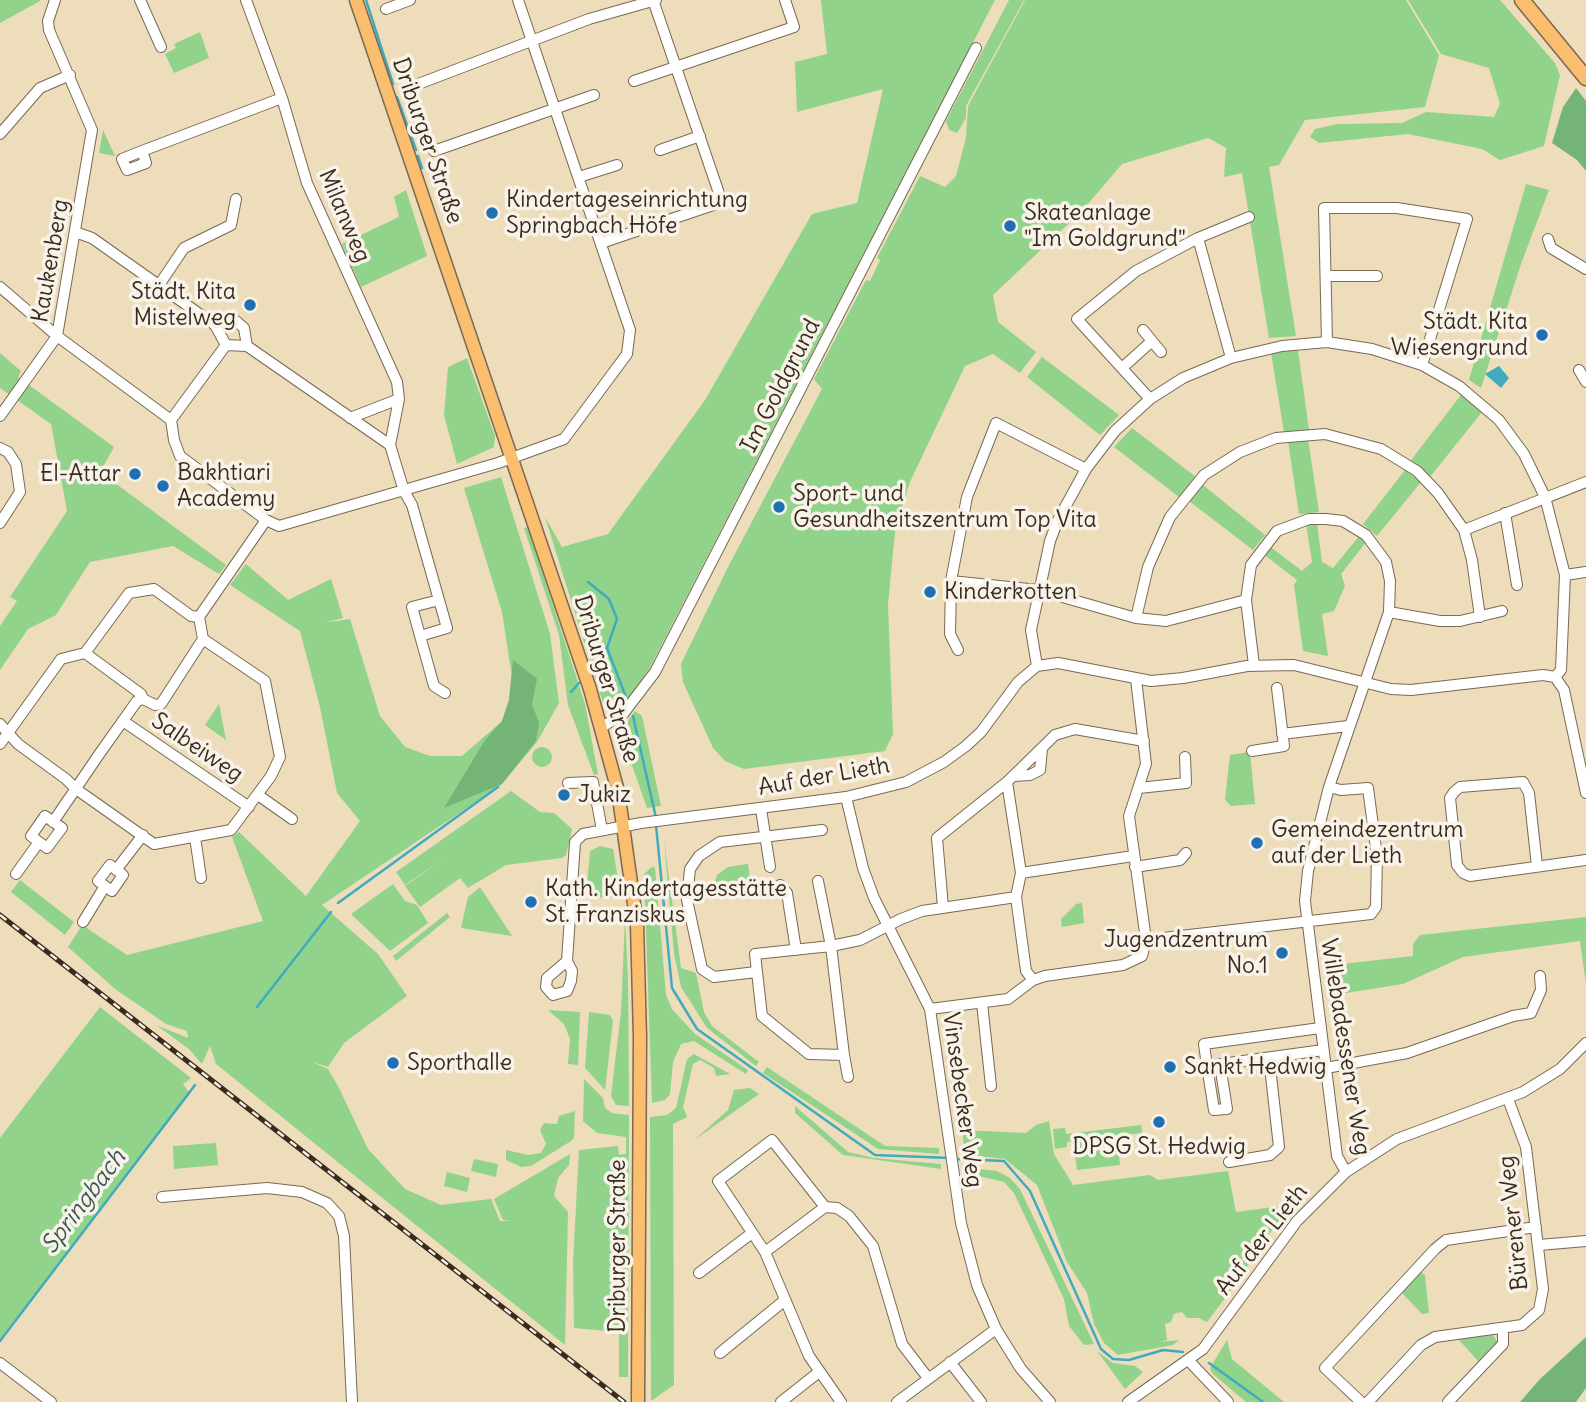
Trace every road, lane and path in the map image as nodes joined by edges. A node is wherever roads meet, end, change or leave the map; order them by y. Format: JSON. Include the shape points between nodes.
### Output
{"nodes":[{"id":1,"x":55,"y":0,"type":"edge"},
{"id":2,"x":139,"y":0,"type":"edge"},
{"id":3,"x":246,"y":0,"type":"edge"},
{"id":4,"x":356,"y":0,"type":"edge"},
{"id":5,"x":410,"y":0,"type":"edge"},
{"id":6,"x":518,"y":0,"type":"edge"},
{"id":7,"x":654,"y":0,"type":"edge"},
{"id":8,"x":785,"y":0,"type":"edge"},
{"id":9,"x":1522,"y":0,"type":"edge"},
{"id":10,"x":386,"y":9,"type":"dead end"},
{"id":11,"x":533,"y":42,"type":"junction"},
{"id":12,"x":161,"y":47,"type":"dead end"},
{"id":13,"x":976,"y":48,"type":"dead end"},
{"id":14,"x":676,"y":67,"type":"junction"},
{"id":15,"x":70,"y":75,"type":"junction"},
{"id":16,"x":1586,"y":78,"type":"edge"},
{"id":17,"x":635,"y":81,"type":"dead end"},
{"id":18,"x":413,"y":86,"type":"dead end"},
{"id":19,"x":594,"y":95,"type":"dead end"},
{"id":20,"x":282,"y":98,"type":"junction"},
{"id":21,"x":555,"y":108,"type":"junction"},
{"id":22,"x":0,"y":134,"type":"edge"},
{"id":23,"x":700,"y":136,"type":"junction"},
{"id":24,"x":660,"y":150,"type":"dead end"},
{"id":25,"x":142,"y":151,"type":"dead end"},
{"id":26,"x":434,"y":151,"type":"dead end"},
{"id":27,"x":617,"y":165,"type":"dead end"},
{"id":28,"x":579,"y":177,"type":"junction"},
{"id":29,"x":236,"y":199,"type":"dead end"},
{"id":30,"x":1249,"y":218,"type":"dead end"},
{"id":31,"x":75,"y":232,"type":"junction"},
{"id":32,"x":1198,"y":238,"type":"junction"},
{"id":33,"x":1548,"y":239,"type":"dead end"},
{"id":34,"x":601,"y":243,"type":"junction"},
{"id":35,"x":1586,"y":269,"type":"edge"},
{"id":36,"x":1326,"y":276,"type":"junction"},
{"id":37,"x":1377,"y":276,"type":"dead end"},
{"id":38,"x":159,"y":285,"type":"junction"},
{"id":39,"x":0,"y":287,"type":"edge"},
{"id":40,"x":215,"y":325,"type":"junction"},
{"id":41,"x":1143,"y":330,"type":"dead end"},
{"id":42,"x":57,"y":336,"type":"junction"},
{"id":43,"x":1152,"y":341,"type":"junction"},
{"id":44,"x":1327,"y":342,"type":"junction"},
{"id":45,"x":226,"y":345,"type":"junction"},
{"id":46,"x":247,"y":346,"type":"junction"},
{"id":47,"x":1161,"y":352,"type":"dead end"},
{"id":48,"x":1231,"y":358,"type":"junction"},
{"id":49,"x":1422,"y":365,"type":"junction"},
{"id":50,"x":1122,"y":368,"type":"junction"},
{"id":51,"x":1579,"y":370,"type":"dead end"},
{"id":52,"x":1586,"y":382,"type":"edge"},
{"id":53,"x":399,"y":399,"type":"junction"},
{"id":54,"x":1150,"y":399,"type":"junction"},
{"id":55,"x":0,"y":416,"type":"edge"},
{"id":56,"x":350,"y":418,"type":"junction"},
{"id":57,"x":172,"y":420,"type":"junction"},
{"id":58,"x":390,"y":445,"type":"junction"},
{"id":59,"x":0,"y":448,"type":"edge"},
{"id":60,"x":513,"y":458,"type":"junction"},
{"id":61,"x":1086,"y":469,"type":"junction"},
{"id":62,"x":1586,"y":482,"type":"edge"},
{"id":63,"x":404,"y":491,"type":"junction"},
{"id":64,"x":1545,"y":497,"type":"junction"},
{"id":65,"x":1505,"y":513,"type":"junction"},
{"id":66,"x":266,"y":520,"type":"junction"},
{"id":67,"x":0,"y":523,"type":"edge"},
{"id":68,"x":1464,"y":530,"type":"junction"},
{"id":69,"x":1586,"y":572,"type":"edge"},
{"id":70,"x":1565,"y":575,"type":"junction"},
{"id":71,"x":951,"y":581,"type":"junction"},
{"id":72,"x":1517,"y":585,"type":"dead end"},
{"id":73,"x":1038,"y":590,"type":"junction"},
{"id":74,"x":439,"y":600,"type":"junction"},
{"id":75,"x":1246,"y":600,"type":"junction"},
{"id":76,"x":1502,"y":611,"type":"dead end"},
{"id":77,"x":1389,"y":612,"type":"junction"},
{"id":78,"x":199,"y":617,"type":"junction"},
{"id":79,"x":1480,"y":617,"type":"junction"},
{"id":80,"x":1136,"y":618,"type":"junction"},
{"id":81,"x":420,"y":636,"type":"junction"},
{"id":82,"x":203,"y":639,"type":"junction"},
{"id":83,"x":958,"y":650,"type":"dead end"},
{"id":84,"x":85,"y":653,"type":"junction"},
{"id":85,"x":1254,"y":665,"type":"junction"},
{"id":86,"x":1037,"y":666,"type":"junction"},
{"id":87,"x":1555,"y":677,"type":"junction"},
{"id":88,"x":1136,"y":679,"type":"junction"},
{"id":89,"x":1364,"y":683,"type":"junction"},
{"id":90,"x":1277,"y":688,"type":"dead end"},
{"id":91,"x":445,"y":693,"type":"dead end"},
{"id":92,"x":143,"y":699,"type":"junction"},
{"id":93,"x":123,"y":721,"type":"junction"},
{"id":94,"x":0,"y":724,"type":"edge"},
{"id":95,"x":1348,"y":726,"type":"junction"},
{"id":96,"x":602,"y":727,"type":"junction"},
{"id":97,"x":7,"y":734,"type":"junction"},
{"id":98,"x":1283,"y":734,"type":"junction"},
{"id":99,"x":1144,"y":741,"type":"junction"},
{"id":100,"x":0,"y":744,"type":"edge"},
{"id":101,"x":1252,"y":751,"type":"dead end"},
{"id":102,"x":1185,"y":757,"type":"dead end"},
{"id":103,"x":1011,"y":779,"type":"junction"},
{"id":104,"x":568,"y":783,"type":"dead end"},
{"id":105,"x":1329,"y":786,"type":"junction"},
{"id":106,"x":1139,"y":788,"type":"junction"},
{"id":107,"x":76,"y":789,"type":"junction"},
{"id":108,"x":1586,"y":793,"type":"edge"},
{"id":109,"x":258,"y":795,"type":"junction"},
{"id":110,"x":846,"y":797,"type":"junction"},
{"id":111,"x":249,"y":807,"type":"junction"},
{"id":112,"x":761,"y":809,"type":"junction"},
{"id":113,"x":292,"y":819,"type":"dead end"},
{"id":114,"x":53,"y":822,"type":"junction"},
{"id":115,"x":624,"y":825,"type":"junction"},
{"id":116,"x":602,"y":830,"type":"junction"},
{"id":117,"x":822,"y":830,"type":"dead end"},
{"id":118,"x":143,"y":835,"type":"junction"},
{"id":119,"x":195,"y":837,"type":"junction"},
{"id":120,"x":766,"y":837,"type":"junction"},
{"id":121,"x":39,"y":842,"type":"junction"},
{"id":122,"x":1186,"y":853,"type":"dead end"},
{"id":123,"x":1133,"y":856,"type":"junction"},
{"id":124,"x":1586,"y":860,"type":"edge"},
{"id":125,"x":1537,"y":866,"type":"junction"},
{"id":126,"x":770,"y":867,"type":"dead end"},
{"id":127,"x":1135,"y":867,"type":"junction"},
{"id":128,"x":1021,"y":873,"type":"junction"},
{"id":129,"x":16,"y":874,"type":"dead end"},
{"id":130,"x":201,"y":878,"type":"dead end"},
{"id":131,"x":818,"y":881,"type":"dead end"},
{"id":132,"x":780,"y":885,"type":"dead end"},
{"id":133,"x":1016,"y":897,"type":"junction"},
{"id":134,"x":943,"y":907,"type":"junction"},
{"id":135,"x":83,"y":922,"type":"dead end"},
{"id":136,"x":1307,"y":923,"type":"junction"},
{"id":137,"x":887,"y":925,"type":"junction"},
{"id":138,"x":1146,"y":940,"type":"junction"},
{"id":139,"x":831,"y":946,"type":"junction"},
{"id":140,"x":796,"y":950,"type":"junction"},
{"id":141,"x":567,"y":961,"type":"dead end"},
{"id":142,"x":756,"y":972,"type":"junction"},
{"id":143,"x":1540,"y":976,"type":"dead end"},
{"id":144,"x":1033,"y":980,"type":"junction"},
{"id":145,"x":982,"y":1003,"type":"junction"},
{"id":146,"x":930,"y":1009,"type":"junction"},
{"id":147,"x":1320,"y":1028,"type":"junction"},
{"id":148,"x":1586,"y":1043,"type":"edge"},
{"id":149,"x":1323,"y":1050,"type":"junction"},
{"id":150,"x":844,"y":1055,"type":"junction"},
{"id":151,"x":1269,"y":1058,"type":"junction"},
{"id":152,"x":1220,"y":1065,"type":"junction"},
{"id":153,"x":1207,"y":1066,"type":"junction"},
{"id":154,"x":1326,"y":1068,"type":"junction"},
{"id":155,"x":848,"y":1077,"type":"dead end"},
{"id":156,"x":991,"y":1086,"type":"dead end"},
{"id":157,"x":1508,"y":1099,"type":"junction"},
{"id":158,"x":1229,"y":1162,"type":"dead end"},
{"id":159,"x":1346,"y":1172,"type":"junction"},
{"id":160,"x":162,"y":1198,"type":"dead end"},
{"id":161,"x":825,"y":1207,"type":"junction"},
{"id":162,"x":1536,"y":1227,"type":"junction"},
{"id":163,"x":752,"y":1233,"type":"junction"},
{"id":164,"x":1586,"y":1241,"type":"edge"},
{"id":165,"x":1539,"y":1245,"type":"junction"},
{"id":166,"x":765,"y":1252,"type":"junction"},
{"id":167,"x":699,"y":1273,"type":"dead end"},
{"id":168,"x":786,"y":1300,"type":"junction"},
{"id":169,"x":1503,"y":1328,"type":"junction"},
{"id":170,"x":996,"y":1329,"type":"junction"},
{"id":171,"x":720,"y":1353,"type":"dead end"},
{"id":172,"x":1189,"y":1361,"type":"junction"},
{"id":173,"x":950,"y":1362,"type":"junction"},
{"id":174,"x":0,"y":1363,"type":"edge"},
{"id":175,"x":820,"y":1372,"type":"junction"},
{"id":176,"x":928,"y":1378,"type":"junction"},
{"id":177,"x":51,"y":1402,"type":"edge"},
{"id":178,"x":352,"y":1402,"type":"edge"},
{"id":179,"x":638,"y":1402,"type":"edge"},
{"id":180,"x":781,"y":1402,"type":"edge"},
{"id":181,"x":841,"y":1402,"type":"edge"},
{"id":182,"x":897,"y":1402,"type":"edge"},
{"id":183,"x":981,"y":1402,"type":"edge"},
{"id":184,"x":1050,"y":1402,"type":"edge"},
{"id":185,"x":1128,"y":1402,"type":"edge"},
{"id":186,"x":1228,"y":1402,"type":"edge"},
{"id":187,"x":1361,"y":1402,"type":"edge"},
{"id":188,"x":1368,"y":1402,"type":"edge"},
{"id":189,"x":1447,"y":1402,"type":"edge"}],
"edges":[{"from":1,"to":15,"type":"street","name":"Kaukenberg","via":[[49,30]]},
{"from":2,"to":12,"type":"street"},
{"from":3,"to":20,"type":"street","name":"Milanweg"},
{"from":4,"to":60,"type":"main road","name":"Driburger Straße"},
{"from":5,"to":10,"type":"street"},
{"from":6,"to":11,"type":"street"},
{"from":7,"to":11,"type":"street"},
{"from":7,"to":14,"type":"street"},
{"from":8,"to":14,"type":"street","via":[[794,27]]},
{"from":9,"to":16,"type":"highway"},
{"from":11,"to":18,"type":"street"},
{"from":11,"to":21,"type":"street"},
{"from":13,"to":96,"type":"street","name":"Im Goldgrund","via":[[655,672],[623,714]]},
{"from":14,"to":17,"type":"street"},
{"from":14,"to":23,"type":"street"},
{"from":15,"to":22,"type":"street","via":[[40,89]]},
{"from":15,"to":31,"type":"street","name":"Kaukenberg","via":[[92,130]]},
{"from":19,"to":21,"type":"street"},
{"from":20,"to":25,"type":"street"},
{"from":20,"to":53,"type":"street","name":"Milanweg","via":[[307,183],[397,382]]},
{"from":21,"to":26,"type":"street"},
{"from":21,"to":28,"type":"street"},
{"from":23,"to":24,"type":"street"},
{"from":23,"to":34,"type":"street","via":[[722,202]]},
{"from":27,"to":28,"type":"street"},
{"from":28,"to":34,"type":"street"},
{"from":29,"to":38,"type":"street","via":[[231,225],[184,248]]},
{"from":30,"to":32,"type":"street"},
{"from":31,"to":38,"type":"street","via":[[92,238]]},
{"from":31,"to":42,"type":"street","name":"Kaukenberg"},
{"from":32,"to":48,"type":"street"},
{"from":32,"to":50,"type":"street","via":[[1136,271],[1077,318]]},
{"from":33,"to":35,"type":"street","via":[[1551,248]]},
{"from":34,"to":60,"type":"street","via":[[630,330],[627,354],[569,436]]},
{"from":36,"to":37,"type":"street"},
{"from":36,"to":44,"type":"street"},
{"from":36,"to":49,"type":"street","via":[[1324,208],[1397,208],[1467,219]]},
{"from":38,"to":40,"type":"street"},
{"from":39,"to":42,"type":"street"},
{"from":40,"to":45,"type":"street"},
{"from":40,"to":46,"type":"street","via":[[236,321],[244,328]]},
{"from":41,"to":43,"type":"street"},
{"from":42,"to":55,"type":"street"},
{"from":42,"to":57,"type":"street","name":"Kaukenberg"},
{"from":43,"to":47,"type":"street"},
{"from":43,"to":50,"type":"street"},
{"from":44,"to":48,"type":"street","via":[[1282,345]]},
{"from":44,"to":49,"type":"street","via":[[1372,349]]},
{"from":45,"to":46,"type":"street"},
{"from":45,"to":57,"type":"street"},
{"from":46,"to":56,"type":"street"},
{"from":48,"to":54,"type":"street","via":[[1183,378]]},
{"from":49,"to":64,"type":"street","via":[[1460,386],[1499,420],[1524,454]]},
{"from":50,"to":54,"type":"street"},
{"from":51,"to":52,"type":"street"},
{"from":53,"to":56,"type":"street"},
{"from":53,"to":58,"type":"street","name":"Milanweg"},
{"from":54,"to":61,"type":"street","via":[[1115,431]]},
{"from":56,"to":58,"type":"street"},
{"from":57,"to":66,"type":"street","via":[[180,456]]},
{"from":58,"to":63,"type":"street"},
{"from":59,"to":67,"type":"street","via":[[16,464],[20,492]]},
{"from":60,"to":63,"type":"street"},
{"from":60,"to":96,"type":"main road","name":"Driburger Straße"},
{"from":61,"to":71,"type":"street","via":[[996,423],[967,498]]},
{"from":61,"to":73,"type":"street","via":[[1058,520]]},
{"from":62,"to":64,"type":"street"},
{"from":63,"to":66,"type":"street","via":[[279,526]]},
{"from":63,"to":74,"type":"street"},
{"from":64,"to":65,"type":"street"},
{"from":64,"to":70,"type":"street"},
{"from":65,"to":68,"type":"street"},
{"from":65,"to":72,"type":"street"},
{"from":66,"to":78,"type":"street"},
{"from":68,"to":79,"type":"street"},
{"from":68,"to":80,"type":"street","via":[[1417,471],[1381,449],[1325,434],[1276,438],[1241,452],[1204,475],[1170,517],[1148,566]]},
{"from":69,"to":70,"type":"street"},
{"from":70,"to":87,"type":"street","via":[[1561,670]]},
{"from":71,"to":73,"type":"street"},
{"from":71,"to":83,"type":"street","via":[[950,634]]},
{"from":73,"to":80,"type":"street"},
{"from":73,"to":86,"type":"street","via":[[1031,630]]},
{"from":74,"to":81,"type":"street","via":[[447,628]]},
{"from":74,"to":81,"type":"street","via":[[412,607]]},
{"from":75,"to":77,"type":"street","via":[[1251,565],[1277,531],[1301,521],[1326,519],[1343,521],[1377,546],[1390,581]]},
{"from":75,"to":80,"type":"street","via":[[1177,619]]},
{"from":75,"to":85,"type":"street"},
{"from":76,"to":79,"type":"street"},
{"from":77,"to":79,"type":"street","via":[[1440,621]]},
{"from":77,"to":89,"type":"street"},
{"from":78,"to":82,"type":"street"},
{"from":78,"to":84,"type":"street","via":[[154,589],[129,593]]},
{"from":81,"to":91,"type":"street","via":[[434,686]]},
{"from":82,"to":92,"type":"street","name":"Salbeiweg","via":[[161,704]]},
{"from":82,"to":109,"type":"street","via":[[267,684],[280,759]]},
{"from":84,"to":92,"type":"street","name":"Salbeiweg"},
{"from":84,"to":97,"type":"street","via":[[61,659]]},
{"from":85,"to":88,"type":"street","via":[[1183,678]]},
{"from":85,"to":89,"type":"street","via":[[1314,668]]},
{"from":86,"to":88,"type":"street","via":[[1058,663]]},
{"from":86,"to":110,"type":"street","name":"Auf der Lieth","via":[[1018,682],[981,732],[944,762],[906,782]]},
{"from":87,"to":89,"type":"street","via":[[1411,690]]},
{"from":87,"to":108,"type":"street","via":[[1564,690]]},
{"from":88,"to":99,"type":"street"},
{"from":89,"to":95,"type":"street","name":"Willebadessener Weg"},
{"from":90,"to":98,"type":"street"},
{"from":92,"to":93,"type":"street","name":"Salbeiweg"},
{"from":93,"to":107,"type":"street","name":"Salbeiweg"},
{"from":93,"to":111,"type":"street","name":"Salbeiweg"},
{"from":94,"to":97,"type":"street"},
{"from":95,"to":98,"type":"street"},
{"from":95,"to":105,"type":"street","name":"Willebadessener Weg"},
{"from":96,"to":115,"type":"main road","name":"Driburger Straße"},
{"from":97,"to":100,"type":"street"},
{"from":97,"to":107,"type":"street"},
{"from":98,"to":101,"type":"street","via":[[1284,746]]},
{"from":99,"to":103,"type":"street","via":[[1075,729],[1055,735]]},
{"from":99,"to":106,"type":"street","via":[[1146,764]]},
{"from":102,"to":106,"type":"street","via":[[1185,783]]},
{"from":103,"to":128,"type":"street"},
{"from":103,"to":134,"type":"street","via":[[937,838]]},
{"from":104,"to":116,"type":"street","via":[[593,782]]},
{"from":105,"to":136,"type":"street","name":"Willebadessener Weg","via":[[1308,871]]},
{"from":105,"to":136,"type":"street","via":[[1368,788],[1377,856],[1376,907],[1371,914]]},
{"from":106,"to":123,"type":"street","via":[[1129,816]]},
{"from":107,"to":114,"type":"street","name":"Salbeiweg"},
{"from":107,"to":118,"type":"street"},
{"from":109,"to":111,"type":"street"},
{"from":109,"to":113,"type":"street"},
{"from":110,"to":112,"type":"street","name":"Auf der Lieth"},
{"from":110,"to":137,"type":"street","name":"Vinsebecker Weg","via":[[863,868]]},
{"from":111,"to":119,"type":"street","via":[[231,830]]},
{"from":112,"to":115,"type":"street","name":"Auf der Lieth"},
{"from":112,"to":120,"type":"street"},
{"from":114,"to":121,"type":"street","via":[[45,816],[31,836]]},
{"from":114,"to":121,"type":"street","via":[[62,828],[47,848]]},
{"from":115,"to":116,"type":"street","name":"Auf der Lieth"},
{"from":115,"to":179,"type":"main road","name":"Driburger Straße","via":[[637,925],[639,1004]]},
{"from":116,"to":141,"type":"street","name":"Auf der Lieth","via":[[583,834],[575,842]]},
{"from":117,"to":120,"type":"street"},
{"from":118,"to":119,"type":"street","via":[[154,844]]},
{"from":118,"to":135,"type":"street","via":[[116,870],[110,865],[98,881],[105,886]]},
{"from":119,"to":130,"type":"street"},
{"from":120,"to":126,"type":"street"},
{"from":120,"to":142,"type":"street","via":[[711,846],[699,856],[686,882],[702,969],[714,977]]},
{"from":121,"to":129,"type":"street"},
{"from":122,"to":127,"type":"street","via":[[1180,860]]},
{"from":123,"to":127,"type":"street"},
{"from":123,"to":128,"type":"street"},
{"from":124,"to":125,"type":"street"},
{"from":125,"to":125,"type":"street","via":[[1470,876],[1462,873],[1457,865],[1451,812],[1454,792],[1460,787],[1523,782]]},
{"from":127,"to":138,"type":"street"},
{"from":128,"to":133,"type":"street"},
{"from":131,"to":139,"type":"street"},
{"from":132,"to":140,"type":"street","via":[[787,893]]},
{"from":133,"to":134,"type":"street"},
{"from":133,"to":144,"type":"street","via":[[1026,971]]},
{"from":134,"to":137,"type":"street"},
{"from":136,"to":138,"type":"street"},
{"from":136,"to":147,"type":"street","name":"Willebadessener Weg"},
{"from":137,"to":139,"type":"street","via":[[860,940]]},
{"from":137,"to":146,"type":"street","name":"Vinsebecker Weg"},
{"from":138,"to":144,"type":"street","via":[[1142,956],[1135,962]]},
{"from":139,"to":140,"type":"street"},
{"from":139,"to":150,"type":"street"},
{"from":140,"to":142,"type":"street","via":[[755,954]]},
{"from":142,"to":150,"type":"street","via":[[762,1016],[809,1054]]},
{"from":143,"to":154,"type":"street","via":[[1541,990],[1531,1013],[1398,1055]]},
{"from":144,"to":145,"type":"street","via":[[1008,999]]},
{"from":145,"to":146,"type":"street"},
{"from":145,"to":156,"type":"street"},
{"from":146,"to":170,"type":"street","name":"Vinsebecker Weg","via":[[970,1262]]},
{"from":147,"to":149,"type":"street","name":"Willebadessener Weg"},
{"from":147,"to":153,"type":"street","via":[[1204,1044]]},
{"from":148,"to":157,"type":"street","name":"Auf der Lieth","via":[[1560,1069]]},
{"from":149,"to":151,"type":"street"},
{"from":149,"to":154,"type":"street","name":"Willebadessener Weg"},
{"from":150,"to":155,"type":"street"},
{"from":151,"to":152,"type":"street"},
{"from":151,"to":158,"type":"street","via":[[1279,1147],[1270,1155]]},
{"from":152,"to":153,"type":"street"},
{"from":152,"to":153,"type":"street","via":[[1227,1109],[1213,1110]]},
{"from":154,"to":159,"type":"street","name":"Willebadessener Weg","via":[[1337,1156]]},
{"from":157,"to":159,"type":"street","name":"Auf der Lieth","via":[[1397,1139]]},
{"from":157,"to":162,"type":"street","name":"Bürener Weg","via":[[1526,1147]]},
{"from":159,"to":172,"type":"street","name":"Auf der Lieth","via":[[1297,1221],[1213,1337]]},
{"from":160,"to":178,"type":"street","via":[[267,1188],[302,1192],[327,1203],[339,1216],[344,1236]]},
{"from":161,"to":163,"type":"street","via":[[772,1140],[718,1181]]},
{"from":161,"to":166,"type":"street"},
{"from":161,"to":176,"type":"street","via":[[849,1216],[873,1246],[902,1344]]},
{"from":162,"to":165,"type":"street","name":"Bürener Weg"},
{"from":162,"to":187,"type":"street","via":[[1446,1240],[1435,1249],[1325,1368]]},
{"from":163,"to":166,"type":"street"},
{"from":163,"to":167,"type":"street"},
{"from":164,"to":165,"type":"street"},
{"from":165,"to":169,"type":"street","name":"Bürener Weg","via":[[1544,1289],[1539,1310],[1522,1325]]},
{"from":166,"to":168,"type":"street"},
{"from":168,"to":171,"type":"street"},
{"from":168,"to":175,"type":"street"},
{"from":169,"to":188,"type":"street","name":"Bürener Weg","via":[[1435,1337]]},
{"from":169,"to":189,"type":"street","via":[[1503,1344]]},
{"from":170,"to":173,"type":"street"},
{"from":170,"to":184,"type":"street","name":"Vinsebecker Weg","via":[[1021,1369]]},
{"from":172,"to":185,"type":"street","name":"Auf der Lieth"},
{"from":172,"to":186,"type":"street"},
{"from":173,"to":176,"type":"street"},
{"from":173,"to":183,"type":"street"},
{"from":174,"to":177,"type":"street"},
{"from":175,"to":180,"type":"street"},
{"from":175,"to":181,"type":"street"},
{"from":176,"to":182,"type":"street"}]}
